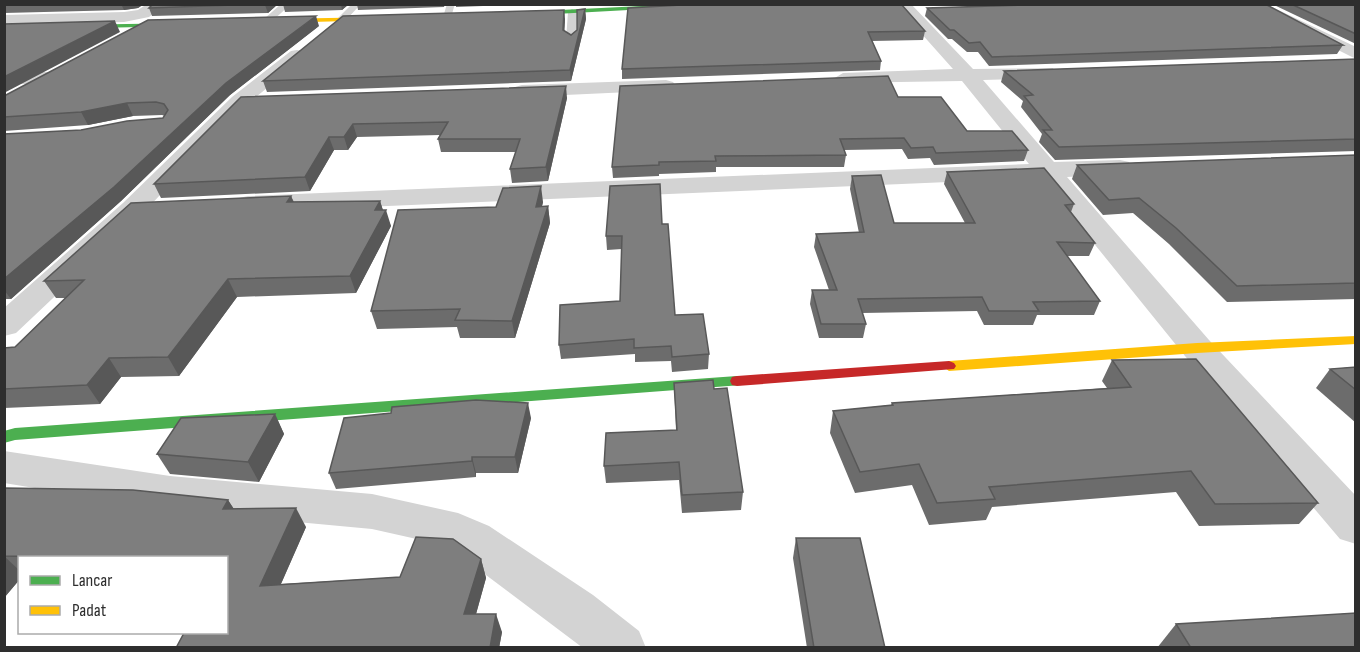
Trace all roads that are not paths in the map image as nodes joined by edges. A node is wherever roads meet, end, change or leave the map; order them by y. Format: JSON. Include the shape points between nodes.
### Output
{"nodes":[{"id":1,"x":48,"y":4,"type":"edge"},
{"id":2,"x":158,"y":4,"type":"edge"},
{"id":3,"x":287,"y":4,"type":"edge"},
{"id":4,"x":735,"y":4,"type":"edge"},
{"id":5,"x":1253,"y":4,"type":"edge"},
{"id":6,"x":599,"y":8,"type":"edge"},
{"id":7,"x":905,"y":8,"type":"edge"},
{"id":8,"x":932,"y":10,"type":"edge"},
{"id":9,"x":349,"y":12,"type":"edge"},
{"id":10,"x":572,"y":12,"type":"junction"},
{"id":11,"x":504,"y":15,"type":"edge"},
{"id":12,"x":400,"y":18,"type":"edge"},
{"id":13,"x":13,"y":19,"type":"edge"},
{"id":14,"x":261,"y":21,"type":"joint"},
{"id":15,"x":149,"y":24,"type":"junction"},
{"id":16,"x":196,"y":24,"type":"edge"},
{"id":17,"x":4,"y":28,"type":"edge"},
{"id":18,"x":571,"y":40,"type":"edge"},
{"id":19,"x":110,"y":46,"type":"edge"},
{"id":20,"x":1356,"y":54,"type":"edge"},
{"id":21,"x":1356,"y":61,"type":"edge"},
{"id":22,"x":1332,"y":62,"type":"edge"},
{"id":23,"x":71,"y":67,"type":"edge"},
{"id":24,"x":1062,"y":72,"type":"edge"},
{"id":25,"x":968,"y":75,"type":"junction"},
{"id":26,"x":4,"y":78,"type":"edge"},
{"id":27,"x":51,"y":78,"type":"junction"},
{"id":28,"x":825,"y":80,"type":"edge"},
{"id":29,"x":681,"y":85,"type":"edge"},
{"id":30,"x":502,"y":92,"type":"edge"},
{"id":31,"x":23,"y":94,"type":"edge"},
{"id":32,"x":275,"y":100,"type":"edge"},
{"id":33,"x":239,"y":101,"type":"junction"},
{"id":34,"x":1142,"y":167,"type":"edge"},
{"id":35,"x":1048,"y":170,"type":"junction"},
{"id":36,"x":228,"y":205,"type":"edge"},
{"id":37,"x":168,"y":207,"type":"edge"},
{"id":38,"x":132,"y":209,"type":"junction"},
{"id":39,"x":4,"y":326,"type":"edge"},
{"id":40,"x":1356,"y":340,"type":"edge"},
{"id":41,"x":1197,"y":348,"type":"junction"},
{"id":42,"x":4,"y":437,"type":"edge"},
{"id":43,"x":4,"y":467,"type":"edge"},
{"id":44,"x":1356,"y":526,"type":"edge"},
{"id":45,"x":621,"y":648,"type":"edge"}],
"edges":[{"from":1,"to":13,"type":"street"},
{"from":2,"to":13,"type":"street","via":[[143,14],[124,17]]},
{"from":3,"to":14,"type":"lane"},
{"from":4,"to":6,"type":"street"},
{"from":5,"to":20,"type":"street"},
{"from":6,"to":10,"type":"street"},
{"from":7,"to":8,"type":"street"},
{"from":7,"to":25,"type":"street"},
{"from":9,"to":12,"type":"street"},
{"from":9,"to":14,"type":"street"},
{"from":9,"to":33,"type":"street"},
{"from":10,"to":11,"type":"street"},
{"from":10,"to":18,"type":"lane"},
{"from":15,"to":16,"type":"street"},
{"from":15,"to":17,"type":"street"},
{"from":15,"to":19,"type":"street"},
{"from":21,"to":22,"type":"street"},
{"from":23,"to":27,"type":"street"},
{"from":24,"to":25,"type":"street"},
{"from":25,"to":28,"type":"street"},
{"from":25,"to":35,"type":"street"},
{"from":26,"to":27,"type":"street"},
{"from":27,"to":31,"type":"street"},
{"from":29,"to":30,"type":"street"},
{"from":32,"to":33,"type":"street"},
{"from":33,"to":38,"type":"street"},
{"from":34,"to":35,"type":"street"},
{"from":35,"to":36,"type":"street"},
{"from":35,"to":41,"type":"street"},
{"from":37,"to":38,"type":"street"},
{"from":38,"to":39,"type":"street"},
{"from":40,"to":41,"type":"street"},
{"from":41,"to":42,"type":"street"},
{"from":41,"to":44,"type":"street"},
{"from":43,"to":45,"type":"street","via":[[190,495],[416,519],[461,533],[541,585]]}]}
